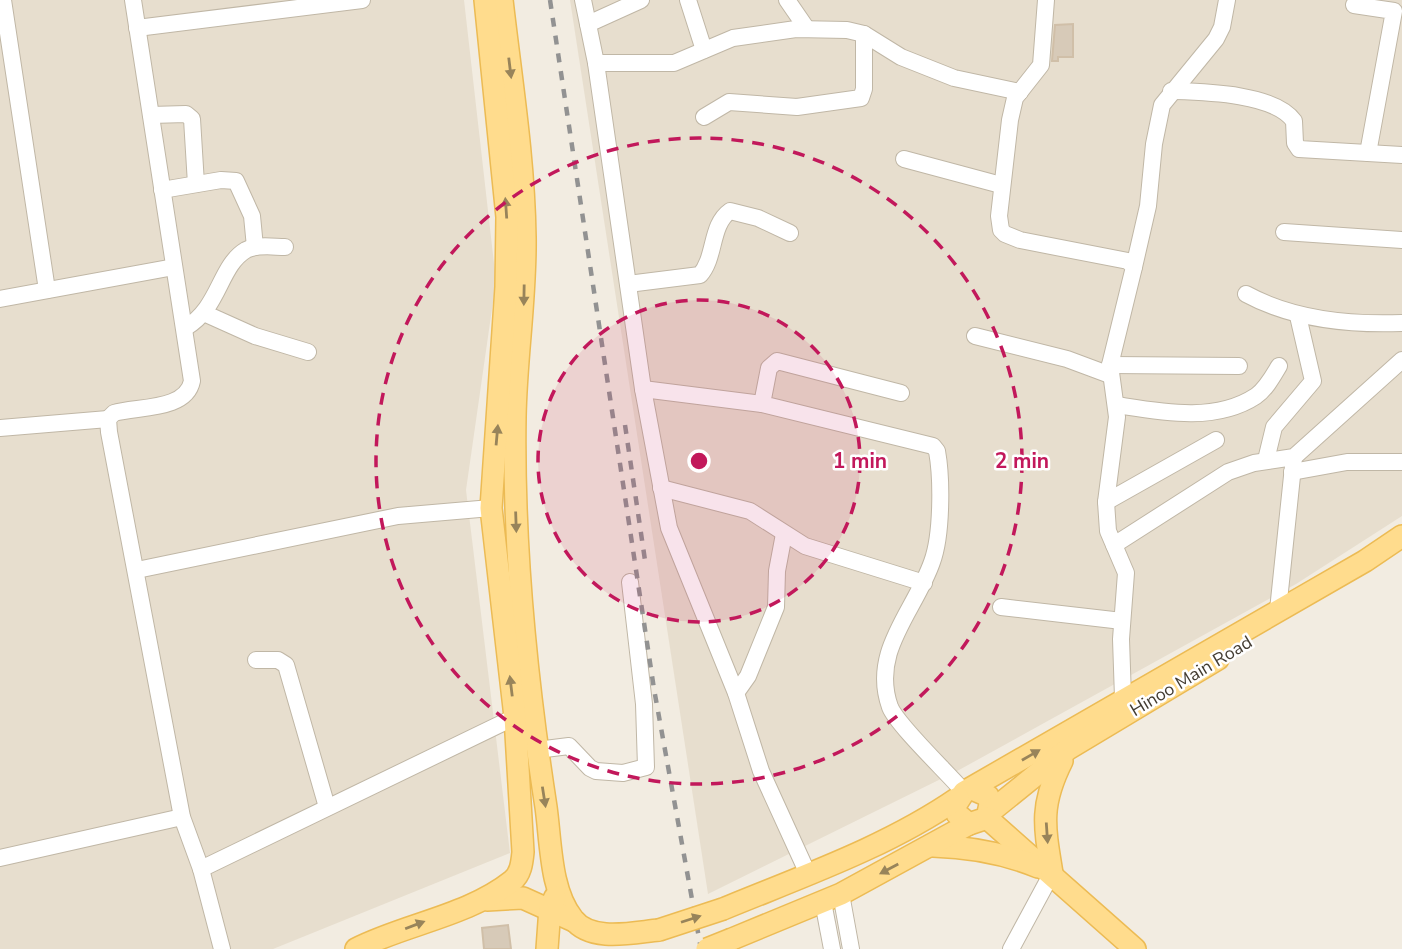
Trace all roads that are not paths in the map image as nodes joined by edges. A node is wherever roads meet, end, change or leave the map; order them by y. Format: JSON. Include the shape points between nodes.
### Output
{"nodes":[{"id":1,"x":3,"y":0,"type":"edge"},
{"id":2,"x":133,"y":0,"type":"edge"},
{"id":3,"x":362,"y":0,"type":"edge"},
{"id":4,"x":485,"y":0,"type":"edge"},
{"id":5,"x":502,"y":0,"type":"edge"},
{"id":6,"x":583,"y":0,"type":"edge"},
{"id":7,"x":641,"y":0,"type":"edge"},
{"id":8,"x":688,"y":0,"type":"edge"},
{"id":9,"x":787,"y":0,"type":"edge"},
{"id":10,"x":1046,"y":0,"type":"edge"},
{"id":11,"x":1227,"y":0,"type":"edge"},
{"id":12,"x":1354,"y":5,"type":"dead end"},
{"id":13,"x":1398,"y":11,"type":"edge"},
{"id":14,"x":587,"y":24,"type":"junction"},
{"id":15,"x":137,"y":28,"type":"junction"},
{"id":16,"x":807,"y":29,"type":"junction"},
{"id":17,"x":864,"y":34,"type":"junction"},
{"id":18,"x":704,"y":50,"type":"junction"},
{"id":19,"x":596,"y":63,"type":"junction"},
{"id":20,"x":1171,"y":91,"type":"junction"},
{"id":21,"x":1020,"y":92,"type":"junction"},
{"id":22,"x":151,"y":116,"type":"junction"},
{"id":23,"x":704,"y":117,"type":"dead end"},
{"id":24,"x":1368,"y":153,"type":"junction"},
{"id":25,"x":1402,"y":155,"type":"edge"},
{"id":26,"x":904,"y":159,"type":"dead end"},
{"id":27,"x":196,"y":184,"type":"junction"},
{"id":28,"x":1001,"y":185,"type":"junction"},
{"id":29,"x":162,"y":190,"type":"junction"},
{"id":30,"x":1284,"y":232,"type":"dead end"},
{"id":31,"x":790,"y":233,"type":"dead end"},
{"id":32,"x":1402,"y":240,"type":"edge"},
{"id":33,"x":255,"y":247,"type":"junction"},
{"id":34,"x":285,"y":247,"type":"dead end"},
{"id":35,"x":174,"y":267,"type":"junction"},
{"id":36,"x":1134,"y":267,"type":"junction"},
{"id":37,"x":628,"y":284,"type":"junction"},
{"id":38,"x":47,"y":290,"type":"junction"},
{"id":39,"x":1247,"y":294,"type":"dead end"},
{"id":40,"x":0,"y":299,"type":"edge"},
{"id":41,"x":206,"y":314,"type":"junction"},
{"id":42,"x":1298,"y":316,"type":"junction"},
{"id":43,"x":1402,"y":323,"type":"edge"},
{"id":44,"x":185,"y":328,"type":"junction"},
{"id":45,"x":975,"y":336,"type":"dead end"},
{"id":46,"x":308,"y":352,"type":"dead end"},
{"id":47,"x":1402,"y":360,"type":"edge"},
{"id":48,"x":1239,"y":366,"type":"dead end"},
{"id":49,"x":1279,"y":366,"type":"dead end"},
{"id":50,"x":1110,"y":370,"type":"junction"},
{"id":51,"x":643,"y":389,"type":"junction"},
{"id":52,"x":901,"y":393,"type":"dead end"},
{"id":53,"x":762,"y":404,"type":"junction"},
{"id":54,"x":1116,"y":405,"type":"junction"},
{"id":55,"x":108,"y":419,"type":"junction"},
{"id":56,"x":0,"y":428,"type":"edge"},
{"id":57,"x":1216,"y":440,"type":"dead end"},
{"id":58,"x":1266,"y":460,"type":"junction"},
{"id":59,"x":1402,"y":462,"type":"edge"},
{"id":60,"x":1293,"y":464,"type":"junction"},
{"id":61,"x":661,"y":488,"type":"junction"},
{"id":62,"x":1106,"y":502,"type":"junction"},
{"id":63,"x":491,"y":508,"type":"junction"},
{"id":64,"x":784,"y":534,"type":"junction"},
{"id":65,"x":1402,"y":536,"type":"edge"},
{"id":66,"x":1114,"y":545,"type":"junction"},
{"id":67,"x":1402,"y":553,"type":"edge"},
{"id":68,"x":137,"y":570,"type":"junction"},
{"id":69,"x":630,"y":582,"type":"dead end"},
{"id":70,"x":924,"y":583,"type":"junction"},
{"id":71,"x":1001,"y":607,"type":"dead end"},
{"id":72,"x":1278,"y":610,"type":"junction"},
{"id":73,"x":1122,"y":621,"type":"junction"},
{"id":74,"x":256,"y":660,"type":"dead end"},
{"id":75,"x":736,"y":693,"type":"junction"},
{"id":76,"x":1123,"y":698,"type":"junction"},
{"id":77,"x":515,"y":717,"type":"junction"},
{"id":78,"x":1068,"y":749,"type":"junction"},
{"id":79,"x":537,"y":750,"type":"junction"},
{"id":80,"x":965,"y":793,"type":"junction"},
{"id":81,"x":327,"y":807,"type":"junction"},
{"id":82,"x":183,"y":817,"type":"junction"},
{"id":83,"x":982,"y":818,"type":"junction"},
{"id":84,"x":933,"y":846,"type":"junction"},
{"id":85,"x":0,"y":858,"type":"edge"},
{"id":86,"x":201,"y":869,"type":"junction"},
{"id":87,"x":1052,"y":873,"type":"junction"},
{"id":88,"x":808,"y":874,"type":"junction"},
{"id":89,"x":554,"y":898,"type":"junction"},
{"id":90,"x":832,"y":898,"type":"junction"},
{"id":91,"x":475,"y":902,"type":"junction"},
{"id":92,"x":659,"y":930,"type":"junction"},
{"id":93,"x":222,"y":949,"type":"edge"},
{"id":94,"x":356,"y":949,"type":"edge"},
{"id":95,"x":547,"y":949,"type":"edge"},
{"id":96,"x":609,"y":949,"type":"edge"},
{"id":97,"x":708,"y":949,"type":"edge"},
{"id":98,"x":832,"y":949,"type":"edge"},
{"id":99,"x":851,"y":949,"type":"edge"},
{"id":100,"x":1011,"y":949,"type":"edge"},
{"id":101,"x":1135,"y":949,"type":"edge"}],
"edges":[{"from":1,"to":38,"type":"street"},
{"from":2,"to":15,"type":"street"},
{"from":3,"to":15,"type":"street"},
{"from":63,"to":4,"type":"main road","one_way":true,"via":[[507,216]]},
{"from":5,"to":79,"type":"main road","one_way":true,"via":[[525,237],[515,490]]},
{"from":6,"to":14,"type":"street"},
{"from":7,"to":14,"type":"street"},
{"from":8,"to":18,"type":"street"},
{"from":9,"to":16,"type":"street"},
{"from":10,"to":21,"type":"street","via":[[1041,65]]},
{"from":11,"to":20,"type":"street","via":[[1216,39]]},
{"from":12,"to":13,"type":"street"},
{"from":13,"to":24,"type":"street"},
{"from":14,"to":19,"type":"street"},
{"from":15,"to":22,"type":"street"},
{"from":16,"to":17,"type":"street"},
{"from":16,"to":18,"type":"street","via":[[733,38]]},
{"from":17,"to":21,"type":"street","via":[[930,69]]},
{"from":17,"to":23,"type":"street","via":[[861,98],[797,107],[729,102]]},
{"from":18,"to":19,"type":"street","via":[[674,63]]},
{"from":19,"to":37,"type":"street"},
{"from":20,"to":24,"type":"street","via":[[1226,95],[1279,108],[1294,121],[1294,143],[1299,149]]},
{"from":20,"to":36,"type":"street","via":[[1158,117],[1148,206]]},
{"from":21,"to":28,"type":"street","via":[[1013,105]]},
{"from":22,"to":27,"type":"street","via":[[182,113],[192,119]]},
{"from":22,"to":29,"type":"street"},
{"from":24,"to":25,"type":"street"},
{"from":26,"to":28,"type":"street"},
{"from":27,"to":29,"type":"street"},
{"from":27,"to":33,"type":"street","via":[[238,182],[252,216]]},
{"from":28,"to":36,"type":"street","via":[[999,224],[1005,234],[1128,261]]},
{"from":29,"to":35,"type":"street"},
{"from":30,"to":32,"type":"street"},
{"from":31,"to":37,"type":"street","via":[[730,211],[719,223],[700,275]]},
{"from":33,"to":34,"type":"street"},
{"from":33,"to":41,"type":"street","via":[[238,257]]},
{"from":35,"to":38,"type":"street"},
{"from":35,"to":44,"type":"street"},
{"from":36,"to":50,"type":"street"},
{"from":37,"to":51,"type":"street"},
{"from":38,"to":40,"type":"street"},
{"from":39,"to":42,"type":"street"},
{"from":41,"to":44,"type":"street"},
{"from":41,"to":46,"type":"street","via":[[255,336]]},
{"from":42,"to":43,"type":"street"},
{"from":42,"to":58,"type":"street","via":[[1313,381],[1274,427]]},
{"from":44,"to":55,"type":"street","via":[[191,369],[188,392],[176,400],[118,411]]},
{"from":45,"to":50,"type":"street"},
{"from":47,"to":60,"type":"street"},
{"from":48,"to":50,"type":"street"},
{"from":49,"to":54,"type":"street","via":[[1256,396],[1230,407],[1171,413]]},
{"from":50,"to":54,"type":"street"},
{"from":51,"to":53,"type":"street"},
{"from":51,"to":61,"type":"street"},
{"from":52,"to":53,"type":"street","via":[[777,361],[769,368]]},
{"from":53,"to":70,"type":"street","via":[[933,446],[938,458],[938,533]]},
{"from":54,"to":62,"type":"street"},
{"from":55,"to":56,"type":"street"},
{"from":55,"to":68,"type":"street"},
{"from":57,"to":62,"type":"street"},
{"from":58,"to":60,"type":"street"},
{"from":58,"to":66,"type":"street","via":[[1228,472]]},
{"from":59,"to":60,"type":"street"},
{"from":60,"to":72,"type":"street"},
{"from":61,"to":64,"type":"street","via":[[750,511]]},
{"from":61,"to":75,"type":"street","via":[[676,550]]},
{"from":62,"to":66,"type":"street"},
{"from":63,"to":68,"type":"street","via":[[398,516]]},
{"from":77,"to":63,"type":"main road","one_way":true},
{"from":64,"to":70,"type":"street","via":[[805,547]]},
{"from":64,"to":75,"type":"street","via":[[776,607],[748,676]]},
{"from":65,"to":72,"type":"main road"},
{"from":66,"to":73,"type":"street","via":[[1126,573]]},
{"from":67,"to":78,"type":"main road","name":"Hinoo Main Road"},
{"from":68,"to":82,"type":"street"},
{"from":69,"to":79,"type":"street","via":[[646,767],[615,774],[590,768],[569,746]]},
{"from":70,"to":80,"type":"street","via":[[892,638],[887,694],[895,716]]},
{"from":71,"to":73,"type":"street"},
{"from":72,"to":76,"type":"main road"},
{"from":73,"to":76,"type":"street"},
{"from":74,"to":81,"type":"street","via":[[278,660],[286,665]]},
{"from":75,"to":88,"type":"street","via":[[761,771]]},
{"from":80,"to":76,"type":"main road","one_way":true},
{"from":77,"to":81,"type":"street"},
{"from":77,"to":91,"type":"main road","via":[[523,852],[520,870],[513,880]]},
{"from":78,"to":83,"type":"main road","name":"Hinoo Main Road"},
{"from":78,"to":87,"type":"main road","one_way":true,"via":[[1046,800]]},
{"from":79,"to":89,"type":"main road","one_way":true},
{"from":80,"to":83,"type":"main road","via":[[988,796]]},
{"from":80,"to":83,"type":"main road","via":[[957,814]]},
{"from":80,"to":88,"type":"main road","via":[[929,818]]},
{"from":81,"to":86,"type":"street"},
{"from":82,"to":85,"type":"street"},
{"from":82,"to":86,"type":"street"},
{"from":83,"to":84,"type":"main road","name":"Hinoo Main Road"},
{"from":83,"to":87,"type":"main road"},
{"from":84,"to":87,"type":"main road","via":[[1003,855]]},
{"from":84,"to":90,"type":"main road","name":"Hinoo Main Road","one_way":true},
{"from":86,"to":93,"type":"street"},
{"from":87,"to":100,"type":"street"},
{"from":87,"to":101,"type":"main road"},
{"from":92,"to":88,"type":"main road","one_way":true,"bridge":true},
{"from":89,"to":91,"type":"main road","via":[[509,896]]},
{"from":89,"to":92,"type":"main road","via":[[574,921],[611,934]]},
{"from":89,"to":95,"type":"main road"},
{"from":90,"to":97,"type":"main road","name":"Hinoo Main Road","bridge":true},
{"from":90,"to":98,"type":"street"},
{"from":90,"to":99,"type":"street"},
{"from":94,"to":91,"type":"main road","one_way":true},
{"from":92,"to":96,"type":"main road"}]}
